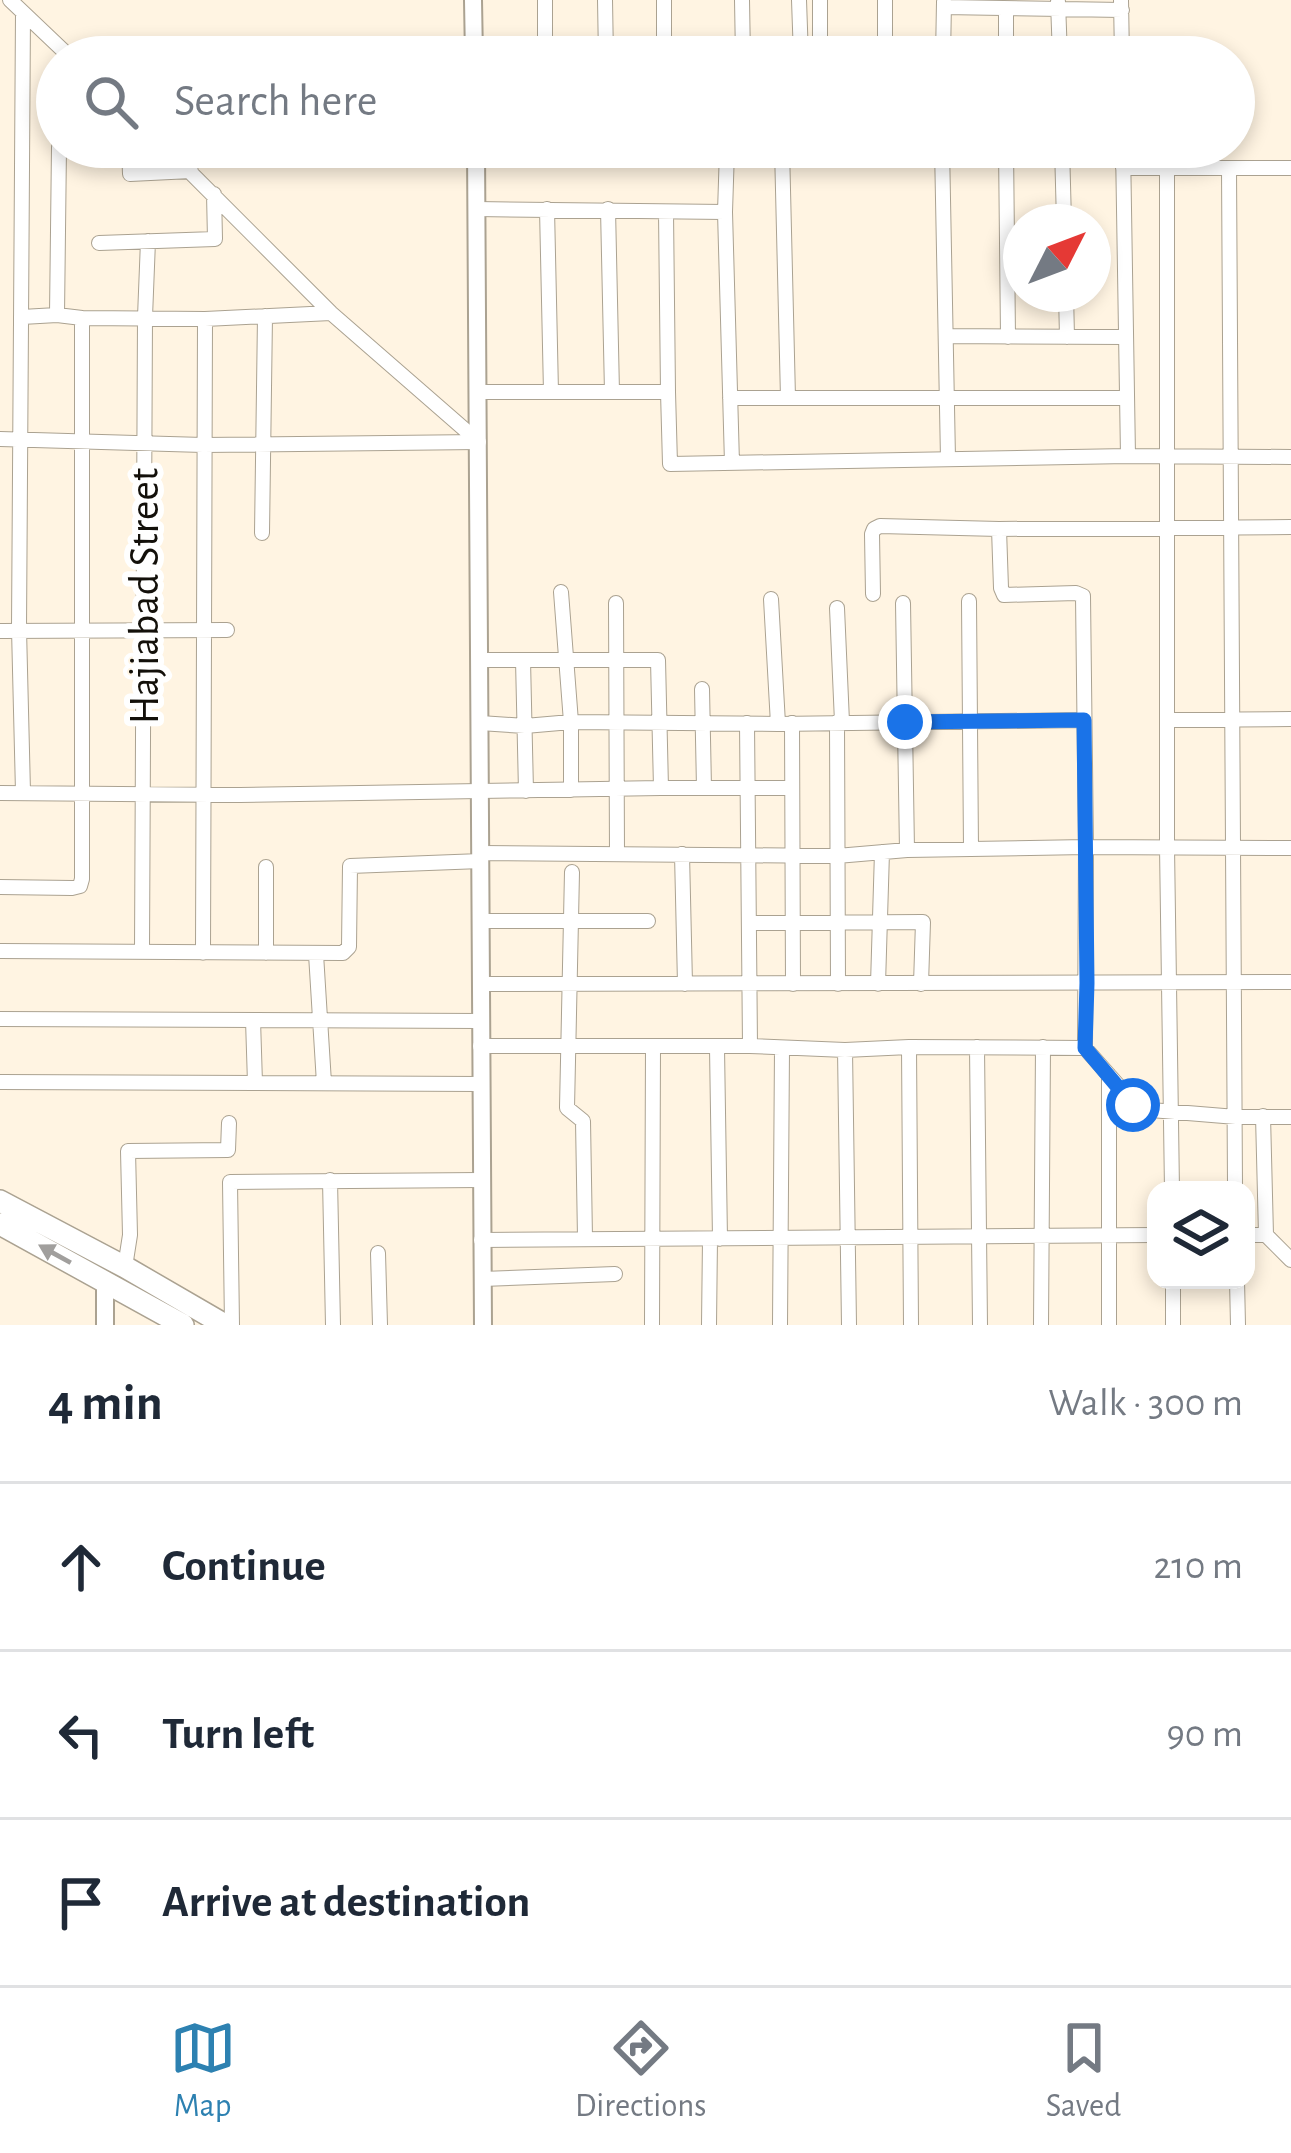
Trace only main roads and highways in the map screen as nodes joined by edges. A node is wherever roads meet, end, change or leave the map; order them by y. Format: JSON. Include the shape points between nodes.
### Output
{"nodes":[{"id":1,"x":0,"y":1201,"type":"edge"},
{"id":2,"x":0,"y":1224,"type":"edge"},
{"id":3,"x":183,"y":1325,"type":"edge"},
{"id":4,"x":229,"y":1325,"type":"edge"}],
"edges":[{"from":1,"to":4,"type":"highway"},
{"from":3,"to":2,"type":"highway","one_way":true}]}
